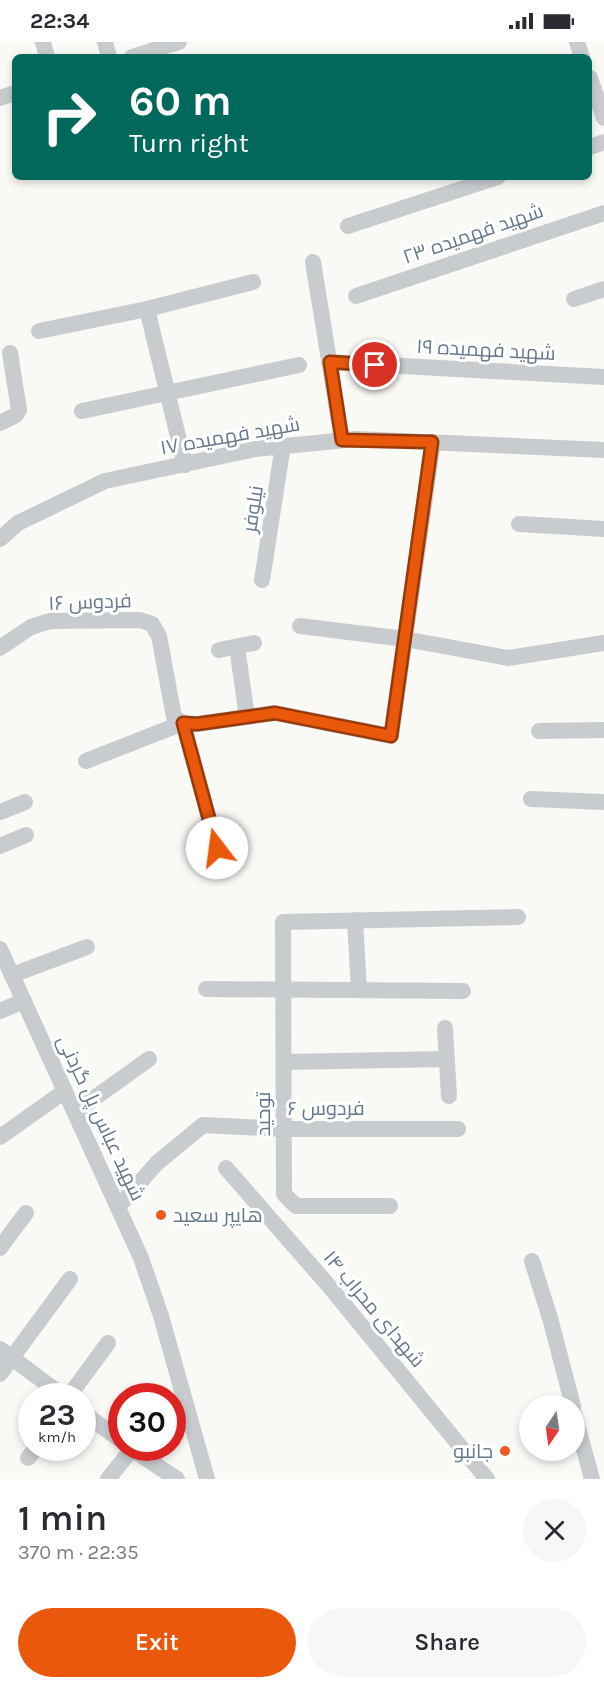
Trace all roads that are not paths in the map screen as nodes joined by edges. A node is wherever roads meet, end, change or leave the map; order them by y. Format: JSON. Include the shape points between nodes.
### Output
{"nodes":[{"id":1,"x":179,"y":42,"type":"edge"},
{"id":2,"x":163,"y":52,"type":"edge"},
{"id":3,"x":592,"y":84,"type":"edge"},
{"id":4,"x":604,"y":118,"type":"edge"},
{"id":5,"x":489,"y":180,"type":"edge"},
{"id":6,"x":604,"y":213,"type":"edge"},
{"id":7,"x":348,"y":226,"type":"dead end"},
{"id":8,"x":313,"y":262,"type":"dead end"},
{"id":9,"x":253,"y":282,"type":"dead end"},
{"id":10,"x":604,"y":290,"type":"edge"},
{"id":11,"x":356,"y":296,"type":"dead end"},
{"id":12,"x":574,"y":299,"type":"dead end"},
{"id":13,"x":147,"y":309,"type":"junction"},
{"id":14,"x":39,"y":331,"type":"dead end"},
{"id":15,"x":10,"y":352,"type":"dead end"},
{"id":16,"x":330,"y":362,"type":"junction"},
{"id":17,"x":298,"y":365,"type":"dead end"},
{"id":18,"x":604,"y":377,"type":"edge"},
{"id":19,"x":168,"y":393,"type":"junction"},
{"id":20,"x":81,"y":411,"type":"dead end"},
{"id":21,"x":0,"y":423,"type":"edge"},
{"id":22,"x":342,"y":440,"type":"junction"},
{"id":23,"x":432,"y":442,"type":"junction"},
{"id":24,"x":283,"y":446,"type":"junction"},
{"id":25,"x":604,"y":450,"type":"edge"},
{"id":26,"x":184,"y":465,"type":"junction"},
{"id":27,"x":519,"y":524,"type":"dead end"},
{"id":28,"x":604,"y":529,"type":"edge"},
{"id":29,"x":0,"y":539,"type":"edge"},
{"id":30,"x":262,"y":580,"type":"dead end"},
{"id":31,"x":300,"y":626,"type":"dead end"},
{"id":32,"x":405,"y":639,"type":"junction"},
{"id":33,"x":254,"y":643,"type":"dead end"},
{"id":34,"x":604,"y":643,"type":"edge"},
{"id":35,"x":237,"y":646,"type":"junction"},
{"id":36,"x":0,"y":648,"type":"edge"},
{"id":37,"x":219,"y":650,"type":"dead end"},
{"id":38,"x":247,"y":717,"type":"junction"},
{"id":39,"x":183,"y":723,"type":"junction"},
{"id":40,"x":604,"y":730,"type":"edge"},
{"id":41,"x":539,"y":731,"type":"dead end"},
{"id":42,"x":86,"y":762,"type":"dead end"},
{"id":43,"x":531,"y":800,"type":"dead end"},
{"id":44,"x":25,"y":802,"type":"dead end"},
{"id":45,"x":604,"y":802,"type":"edge"},
{"id":46,"x":0,"y":812,"type":"edge"},
{"id":47,"x":26,"y":835,"type":"dead end"},
{"id":48,"x":0,"y":846,"type":"edge"},
{"id":49,"x":217,"y":848,"type":"dead end"},
{"id":50,"x":518,"y":917,"type":"dead end"},
{"id":51,"x":355,"y":920,"type":"junction"},
{"id":52,"x":87,"y":947,"type":"dead end"},
{"id":53,"x":1,"y":952,"type":"edge"},
{"id":54,"x":12,"y":975,"type":"junction"},
{"id":55,"x":206,"y":989,"type":"dead end"},
{"id":56,"x":283,"y":989,"type":"junction"},
{"id":57,"x":359,"y":990,"type":"junction"},
{"id":58,"x":463,"y":991,"type":"dead end"},
{"id":59,"x":24,"y":1000,"type":"junction"},
{"id":60,"x":0,"y":1011,"type":"edge"},
{"id":61,"x":445,"y":1028,"type":"dead end"},
{"id":62,"x":149,"y":1059,"type":"dead end"},
{"id":63,"x":446,"y":1059,"type":"junction"},
{"id":64,"x":284,"y":1062,"type":"junction"},
{"id":65,"x":65,"y":1091,"type":"junction"},
{"id":66,"x":449,"y":1096,"type":"dead end"},
{"id":67,"x":75,"y":1112,"type":"junction"},
{"id":68,"x":284,"y":1129,"type":"junction"},
{"id":69,"x":458,"y":1130,"type":"dead end"},
{"id":70,"x":0,"y":1137,"type":"edge"},
{"id":71,"x":226,"y":1168,"type":"dead end"},
{"id":72,"x":390,"y":1206,"type":"dead end"},
{"id":73,"x":118,"y":1207,"type":"junction"},
{"id":74,"x":26,"y":1213,"type":"dead end"},
{"id":75,"x":0,"y":1248,"type":"edge"},
{"id":76,"x":532,"y":1261,"type":"dead end"},
{"id":77,"x":70,"y":1279,"type":"dead end"},
{"id":78,"x":108,"y":1343,"type":"dead end"},
{"id":79,"x":6,"y":1354,"type":"edge"},
{"id":80,"x":0,"y":1374,"type":"edge"},
{"id":81,"x":45,"y":1383,"type":"edge"},
{"id":82,"x":79,"y":1383,"type":"edge"},
{"id":83,"x":570,"y":1395,"type":"edge"},
{"id":84,"x":585,"y":1453,"type":"edge"},
{"id":85,"x":119,"y":1461,"type":"edge"},
{"id":86,"x":150,"y":1461,"type":"edge"},
{"id":87,"x":108,"y":1479,"type":"edge"},
{"id":88,"x":177,"y":1479,"type":"edge"},
{"id":89,"x":207,"y":1479,"type":"edge"},
{"id":90,"x":487,"y":1479,"type":"edge"},
{"id":91,"x":592,"y":1479,"type":"edge"}],
"edges":[{"from":1,"to":2,"type":"street"},
{"from":3,"to":4,"type":"street"},
{"from":5,"to":7,"type":"street"},
{"from":6,"to":11,"type":"street","name":"شهید فهمیده ۲۳"},
{"from":8,"to":16,"type":"street"},
{"from":9,"to":13,"type":"street"},
{"from":10,"to":12,"type":"street"},
{"from":13,"to":14,"type":"street"},
{"from":13,"to":19,"type":"street"},
{"from":15,"to":21,"type":"street","via":[[19,410]]},
{"from":16,"to":18,"type":"street","name":"شهید فهمیده ۱۹"},
{"from":16,"to":22,"type":"street"},
{"from":17,"to":19,"type":"street"},
{"from":19,"to":20,"type":"street"},
{"from":19,"to":26,"type":"street"},
{"from":22,"to":23,"type":"street","name":"شهید فهمیده ۱۷"},
{"from":22,"to":24,"type":"street","name":"شهید فهمیده ۱۷"},
{"from":23,"to":25,"type":"street","name":"شهید فهمیده ۱۷"},
{"from":23,"to":32,"type":"street"},
{"from":24,"to":26,"type":"street","name":"شهید فهمیده ۱۷"},
{"from":24,"to":30,"type":"street","name":"نیلوفر"},
{"from":26,"to":29,"type":"street","name":"شهید فهمیده ۱۷","via":[[105,481],[18,523]]},
{"from":27,"to":28,"type":"street"},
{"from":31,"to":32,"type":"street"},
{"from":32,"to":34,"type":"street","via":[[508,658]]},
{"from":32,"to":38,"type":"street","via":[[391,736],[275,713]]},
{"from":33,"to":35,"type":"street"},
{"from":35,"to":37,"type":"street"},
{"from":35,"to":38,"type":"street"},
{"from":36,"to":39,"type":"street","name":"فردوس ۱۶","via":[[31,627],[50,621],[140,620],[152,624],[159,636],[174,717]]},
{"from":38,"to":39,"type":"street"},
{"from":39,"to":42,"type":"street"},
{"from":39,"to":49,"type":"street"},
{"from":40,"to":41,"type":"street"},
{"from":43,"to":45,"type":"street"},
{"from":44,"to":46,"type":"street"},
{"from":47,"to":48,"type":"street"},
{"from":50,"to":51,"type":"street"},
{"from":51,"to":56,"type":"street","name":"توحید","via":[[283,922]]},
{"from":51,"to":57,"type":"street"},
{"from":52,"to":54,"type":"street"},
{"from":53,"to":54,"type":"street","name":"شهید عباس پل گردنی"},
{"from":54,"to":59,"type":"street","name":"شهید عباس پل گردنی"},
{"from":55,"to":56,"type":"street"},
{"from":56,"to":57,"type":"street"},
{"from":56,"to":64,"type":"street","name":"توحید"},
{"from":57,"to":58,"type":"street"},
{"from":59,"to":60,"type":"street"},
{"from":59,"to":65,"type":"street","name":"شهید عباس پل گردنی"},
{"from":61,"to":63,"type":"street"},
{"from":62,"to":67,"type":"street"},
{"from":63,"to":64,"type":"street"},
{"from":63,"to":66,"type":"street"},
{"from":64,"to":68,"type":"street","name":"توحید"},
{"from":65,"to":67,"type":"street","name":"شهید عباس پل گردنی"},
{"from":65,"to":70,"type":"street"},
{"from":67,"to":73,"type":"street","name":"شهید عباس پل گردنی"},
{"from":68,"to":69,"type":"street","name":"فردوس ۶"},
{"from":68,"to":72,"type":"street","name":"توحید","via":[[284,1194],[296,1206]]},
{"from":68,"to":73,"type":"street","name":"فردوس ۶","via":[[203,1125],[157,1163]]},
{"from":71,"to":90,"type":"street","name":"شهدای محراب ۱۴","via":[[329,1286]]},
{"from":73,"to":89,"type":"street","name":"شهید عباس پل گردنی","via":[[161,1316]]},
{"from":74,"to":75,"type":"street"},
{"from":76,"to":83,"type":"street"},
{"from":77,"to":79,"type":"street"},
{"from":78,"to":82,"type":"street"},
{"from":79,"to":80,"type":"street"},
{"from":79,"to":81,"type":"street"},
{"from":84,"to":91,"type":"street"},
{"from":85,"to":87,"type":"street"},
{"from":86,"to":88,"type":"street"}]}
